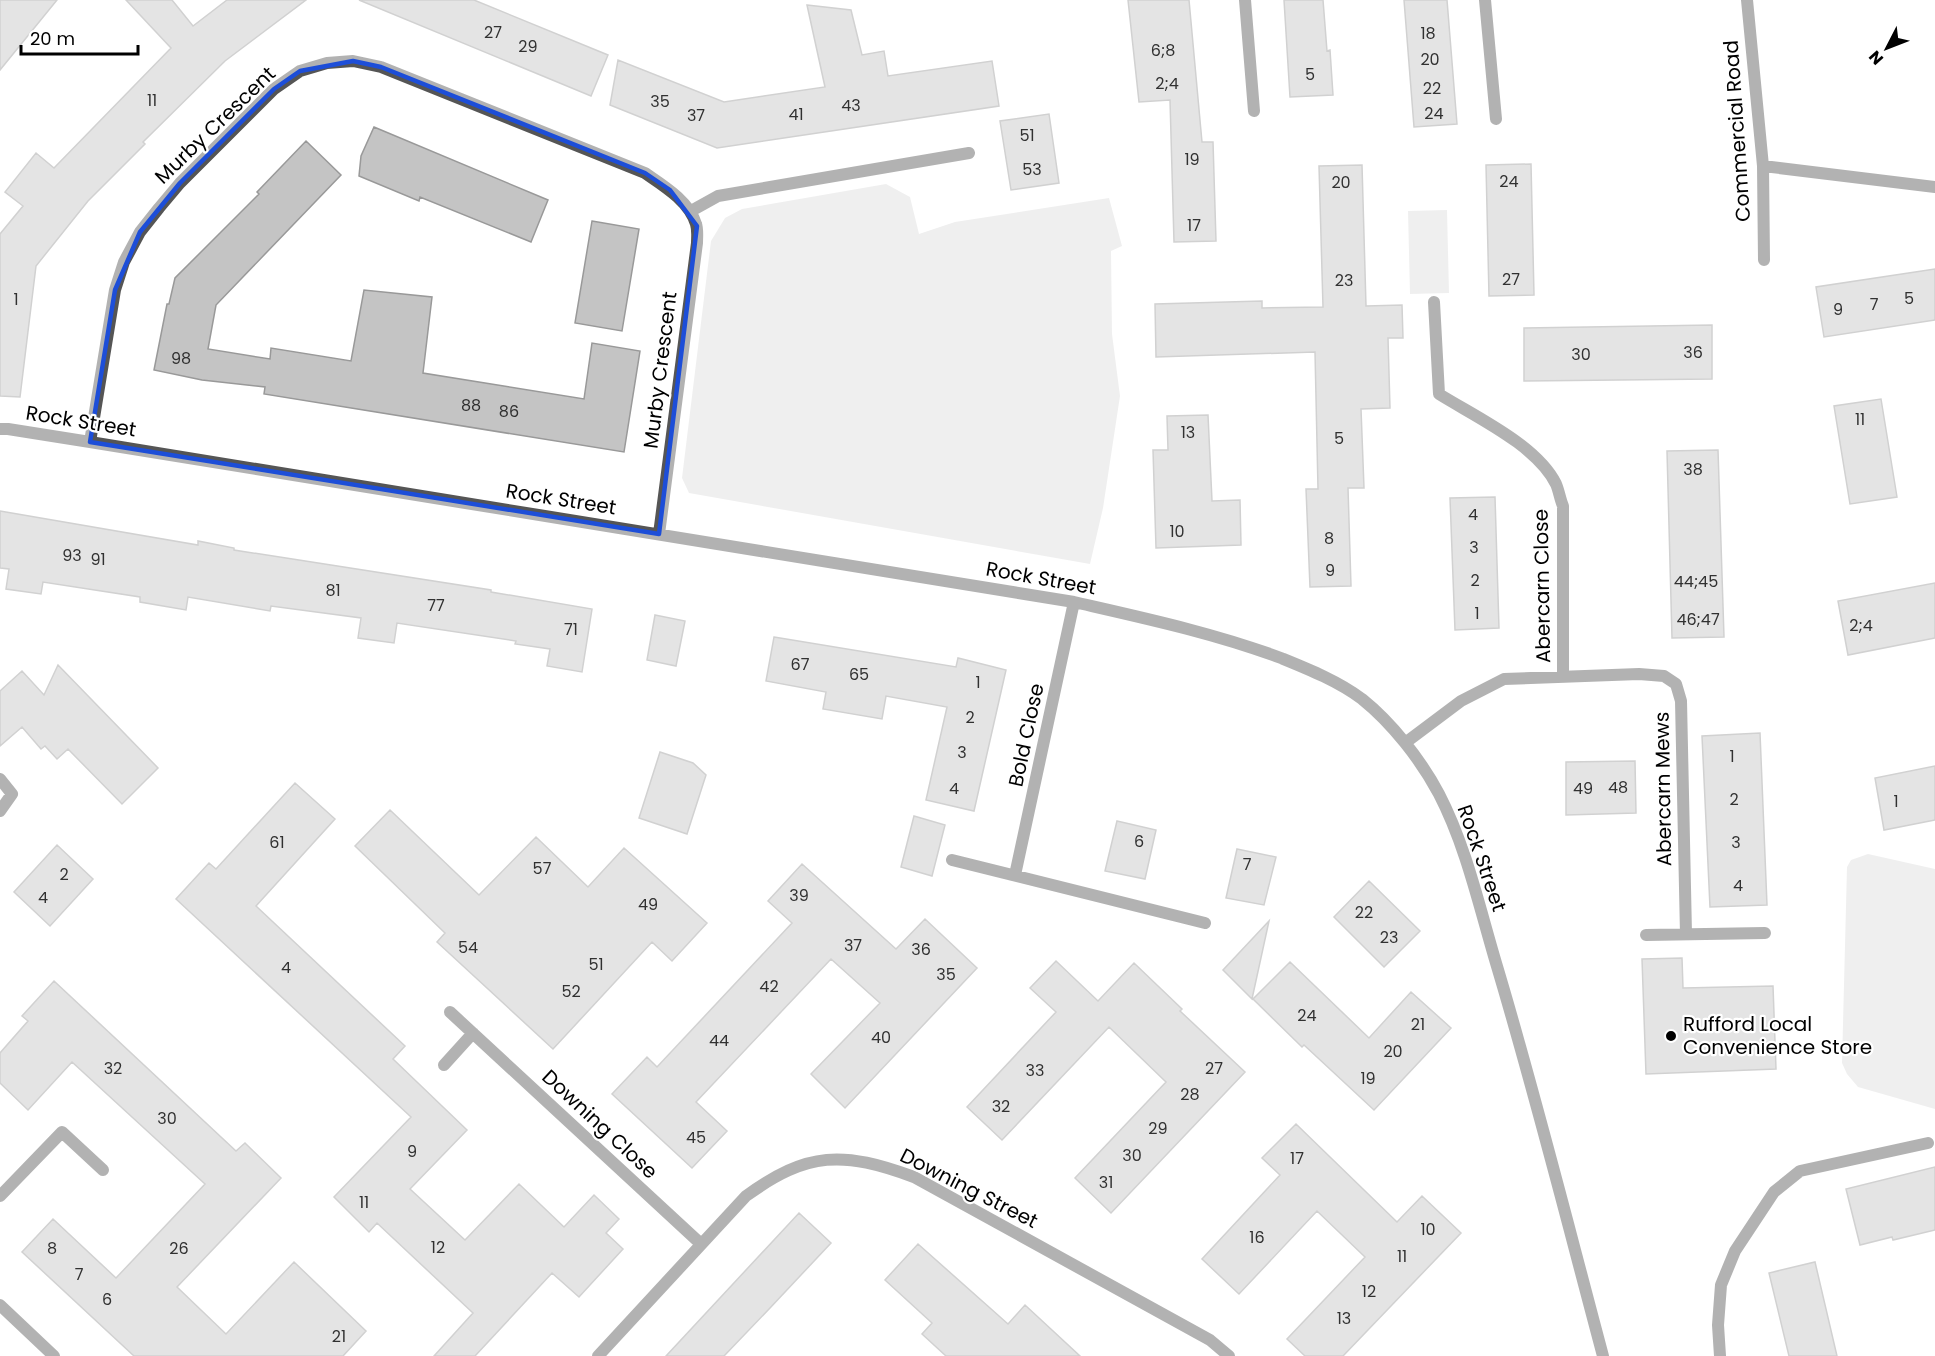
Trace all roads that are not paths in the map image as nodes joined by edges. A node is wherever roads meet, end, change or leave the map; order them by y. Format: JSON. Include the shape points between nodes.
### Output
{"nodes":[{"id":1,"x":1245,"y":0,"type":"edge"},
{"id":2,"x":1485,"y":0,"type":"edge"},
{"id":3,"x":1747,"y":0,"type":"edge"},
{"id":4,"x":1254,"y":111,"type":"dead end"},
{"id":5,"x":1496,"y":119,"type":"dead end"},
{"id":6,"x":969,"y":153,"type":"dead end"},
{"id":7,"x":1763,"y":166,"type":"junction"},
{"id":8,"x":1935,"y":187,"type":"edge"},
{"id":9,"x":691,"y":212,"type":"junction"},
{"id":10,"x":1764,"y":260,"type":"dead end"},
{"id":11,"x":1434,"y":302,"type":"dead end"},
{"id":12,"x":0,"y":429,"type":"edge"},
{"id":13,"x":90,"y":442,"type":"junction"},
{"id":14,"x":658,"y":534,"type":"junction"},
{"id":15,"x":1074,"y":602,"type":"junction"},
{"id":16,"x":1639,"y":674,"type":"joint"},
{"id":17,"x":1563,"y":677,"type":"junction"},
{"id":18,"x":1405,"y":743,"type":"junction"},
{"id":19,"x":0,"y":780,"type":"edge"},
{"id":20,"x":0,"y":811,"type":"edge"},
{"id":21,"x":952,"y":860,"type":"dead end"},
{"id":22,"x":1015,"y":875,"type":"junction"},
{"id":23,"x":1205,"y":923,"type":"dead end"},
{"id":24,"x":1765,"y":933,"type":"dead end"},
{"id":25,"x":1686,"y":934,"type":"junction"},
{"id":26,"x":1646,"y":935,"type":"dead end"},
{"id":27,"x":450,"y":1012,"type":"dead end"},
{"id":28,"x":473,"y":1033,"type":"junction"},
{"id":29,"x":444,"y":1065,"type":"dead end"},
{"id":30,"x":1928,"y":1143,"type":"dead end"},
{"id":31,"x":103,"y":1170,"type":"dead end"},
{"id":32,"x":0,"y":1196,"type":"edge"},
{"id":33,"x":701,"y":1244,"type":"junction"},
{"id":34,"x":0,"y":1305,"type":"edge"},
{"id":35,"x":54,"y":1356,"type":"edge"},
{"id":36,"x":598,"y":1356,"type":"edge"},
{"id":37,"x":1229,"y":1356,"type":"edge"},
{"id":38,"x":1603,"y":1356,"type":"edge"},
{"id":39,"x":1720,"y":1356,"type":"edge"}],
"edges":[{"from":1,"to":4,"type":"street"},
{"from":2,"to":5,"type":"street"},
{"from":3,"to":7,"type":"street","name":"Commercial Road"},
{"from":6,"to":9,"type":"street","via":[[718,196]]},
{"from":7,"to":8,"type":"street"},
{"from":7,"to":10,"type":"street","name":"Commercial Road"},
{"from":9,"to":13,"type":"street","name":"Murby Crescent","via":[[670,190],[645,173],[381,66],[352,61],[300,71],[266,96],[180,183],[140,232],[115,290]]},
{"from":9,"to":14,"type":"street","name":"Murby Crescent","via":[[697,226],[697,243]]},
{"from":11,"to":17,"type":"street","name":"Abercarn Close","via":[[1439,394],[1524,447],[1555,483],[1563,506]]},
{"from":12,"to":13,"type":"street","name":"Rock Street"},
{"from":13,"to":14,"type":"street","name":"Rock Street"},
{"from":14,"to":15,"type":"street","name":"Rock Street"},
{"from":15,"to":18,"type":"street","name":"Rock Street","via":[[1198,630],[1313,670],[1361,698]]},
{"from":15,"to":22,"type":"street","name":"Bold Close"},
{"from":16,"to":17,"type":"street","name":"Abercarn Close"},
{"from":16,"to":25,"type":"street","name":"Abercarn Mews","via":[[1664,676],[1676,684],[1681,701]]},
{"from":17,"to":18,"type":"street","name":"Abercarn Close","via":[[1504,679],[1461,701]]},
{"from":18,"to":38,"type":"street","name":"Rock Street","via":[[1438,793],[1460,842],[1525,1063]]},
{"from":19,"to":20,"type":"street","via":[[12,794]]},
{"from":21,"to":22,"type":"street"},
{"from":22,"to":23,"type":"street"},
{"from":24,"to":25,"type":"street"},
{"from":25,"to":26,"type":"street"},
{"from":27,"to":28,"type":"street","name":"Downing Close"},
{"from":28,"to":29,"type":"street"},
{"from":28,"to":33,"type":"street","name":"Downing Close"},
{"from":30,"to":39,"type":"street","via":[[1800,1171],[1774,1192],[1735,1251],[1722,1285]]},
{"from":31,"to":32,"type":"street","via":[[62,1132]]},
{"from":33,"to":36,"type":"street","name":"Downing Street"},
{"from":33,"to":37,"type":"street","name":"Downing Street","via":[[746,1196],[788,1170],[838,1158],[878,1164],[914,1177],[1210,1340]]},
{"from":34,"to":35,"type":"street"}]}
